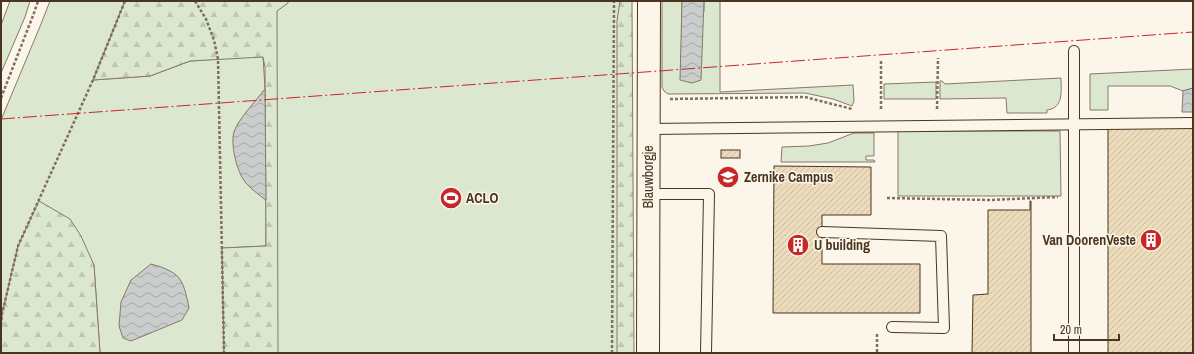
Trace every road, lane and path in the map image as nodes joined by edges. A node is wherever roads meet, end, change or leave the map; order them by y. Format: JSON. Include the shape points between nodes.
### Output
{"nodes":[{"id":1,"x":38,"y":1,"type":"edge"},
{"id":2,"x":125,"y":1,"type":"edge"},
{"id":3,"x":195,"y":1,"type":"edge"},
{"id":4,"x":614,"y":1,"type":"edge"},
{"id":5,"x":649,"y":1,"type":"edge"},
{"id":6,"x":1074,"y":51,"type":"dead end"},
{"id":7,"x":938,"y":58,"type":"dead end"},
{"id":8,"x":881,"y":61,"type":"dead end"},
{"id":9,"x":1,"y":98,"type":"edge"},
{"id":10,"x":648,"y":100,"type":"junction"},
{"id":11,"x":856,"y":111,"type":"dead end"},
{"id":12,"x":1193,"y":123,"type":"edge"},
{"id":13,"x":1074,"y":124,"type":"junction"},
{"id":14,"x":937,"y":125,"type":"junction"},
{"id":15,"x":885,"y":126,"type":"junction"},
{"id":16,"x":648,"y":129,"type":"junction"},
{"id":17,"x":648,"y":194,"type":"junction"},
{"id":18,"x":1074,"y":196,"type":"junction"},
{"id":19,"x":887,"y":198,"type":"dead end"},
{"id":20,"x":822,"y":232,"type":"dead end"},
{"id":21,"x":1,"y":325,"type":"edge"},
{"id":22,"x":892,"y":327,"type":"dead end"},
{"id":23,"x":224,"y":353,"type":"edge"},
{"id":24,"x":612,"y":353,"type":"edge"},
{"id":25,"x":648,"y":353,"type":"edge"},
{"id":26,"x":706,"y":353,"type":"edge"},
{"id":27,"x":1074,"y":353,"type":"edge"}],
"edges":[{"from":1,"to":9,"type":"path"},
{"from":2,"to":21,"type":"path","via":[[18,246]]},
{"from":3,"to":23,"type":"path","via":[[206,19],[218,59]]},
{"from":4,"to":24,"type":"path"},
{"from":5,"to":10,"type":"street","name":"Blauwborgje"},
{"from":6,"to":13,"type":"lane"},
{"from":7,"to":14,"type":"path"},
{"from":8,"to":15,"type":"path","via":[[882,120]]},
{"from":10,"to":11,"type":"path","via":[[805,97]]},
{"from":10,"to":16,"type":"street","name":"Blauwborgje"},
{"from":12,"to":13,"type":"lane"},
{"from":13,"to":14,"type":"lane"},
{"from":13,"to":18,"type":"lane"},
{"from":14,"to":15,"type":"lane"},
{"from":15,"to":16,"type":"lane"},
{"from":16,"to":17,"type":"street","name":"Blauwborgje"},
{"from":17,"to":25,"type":"street","name":"Blauwborgje"},
{"from":17,"to":26,"type":"lane","via":[[709,194]]},
{"from":18,"to":19,"type":"path","via":[[990,200]]},
{"from":18,"to":27,"type":"lane"},
{"from":20,"to":22,"type":"lane","via":[[941,236],[944,328]]}]}
